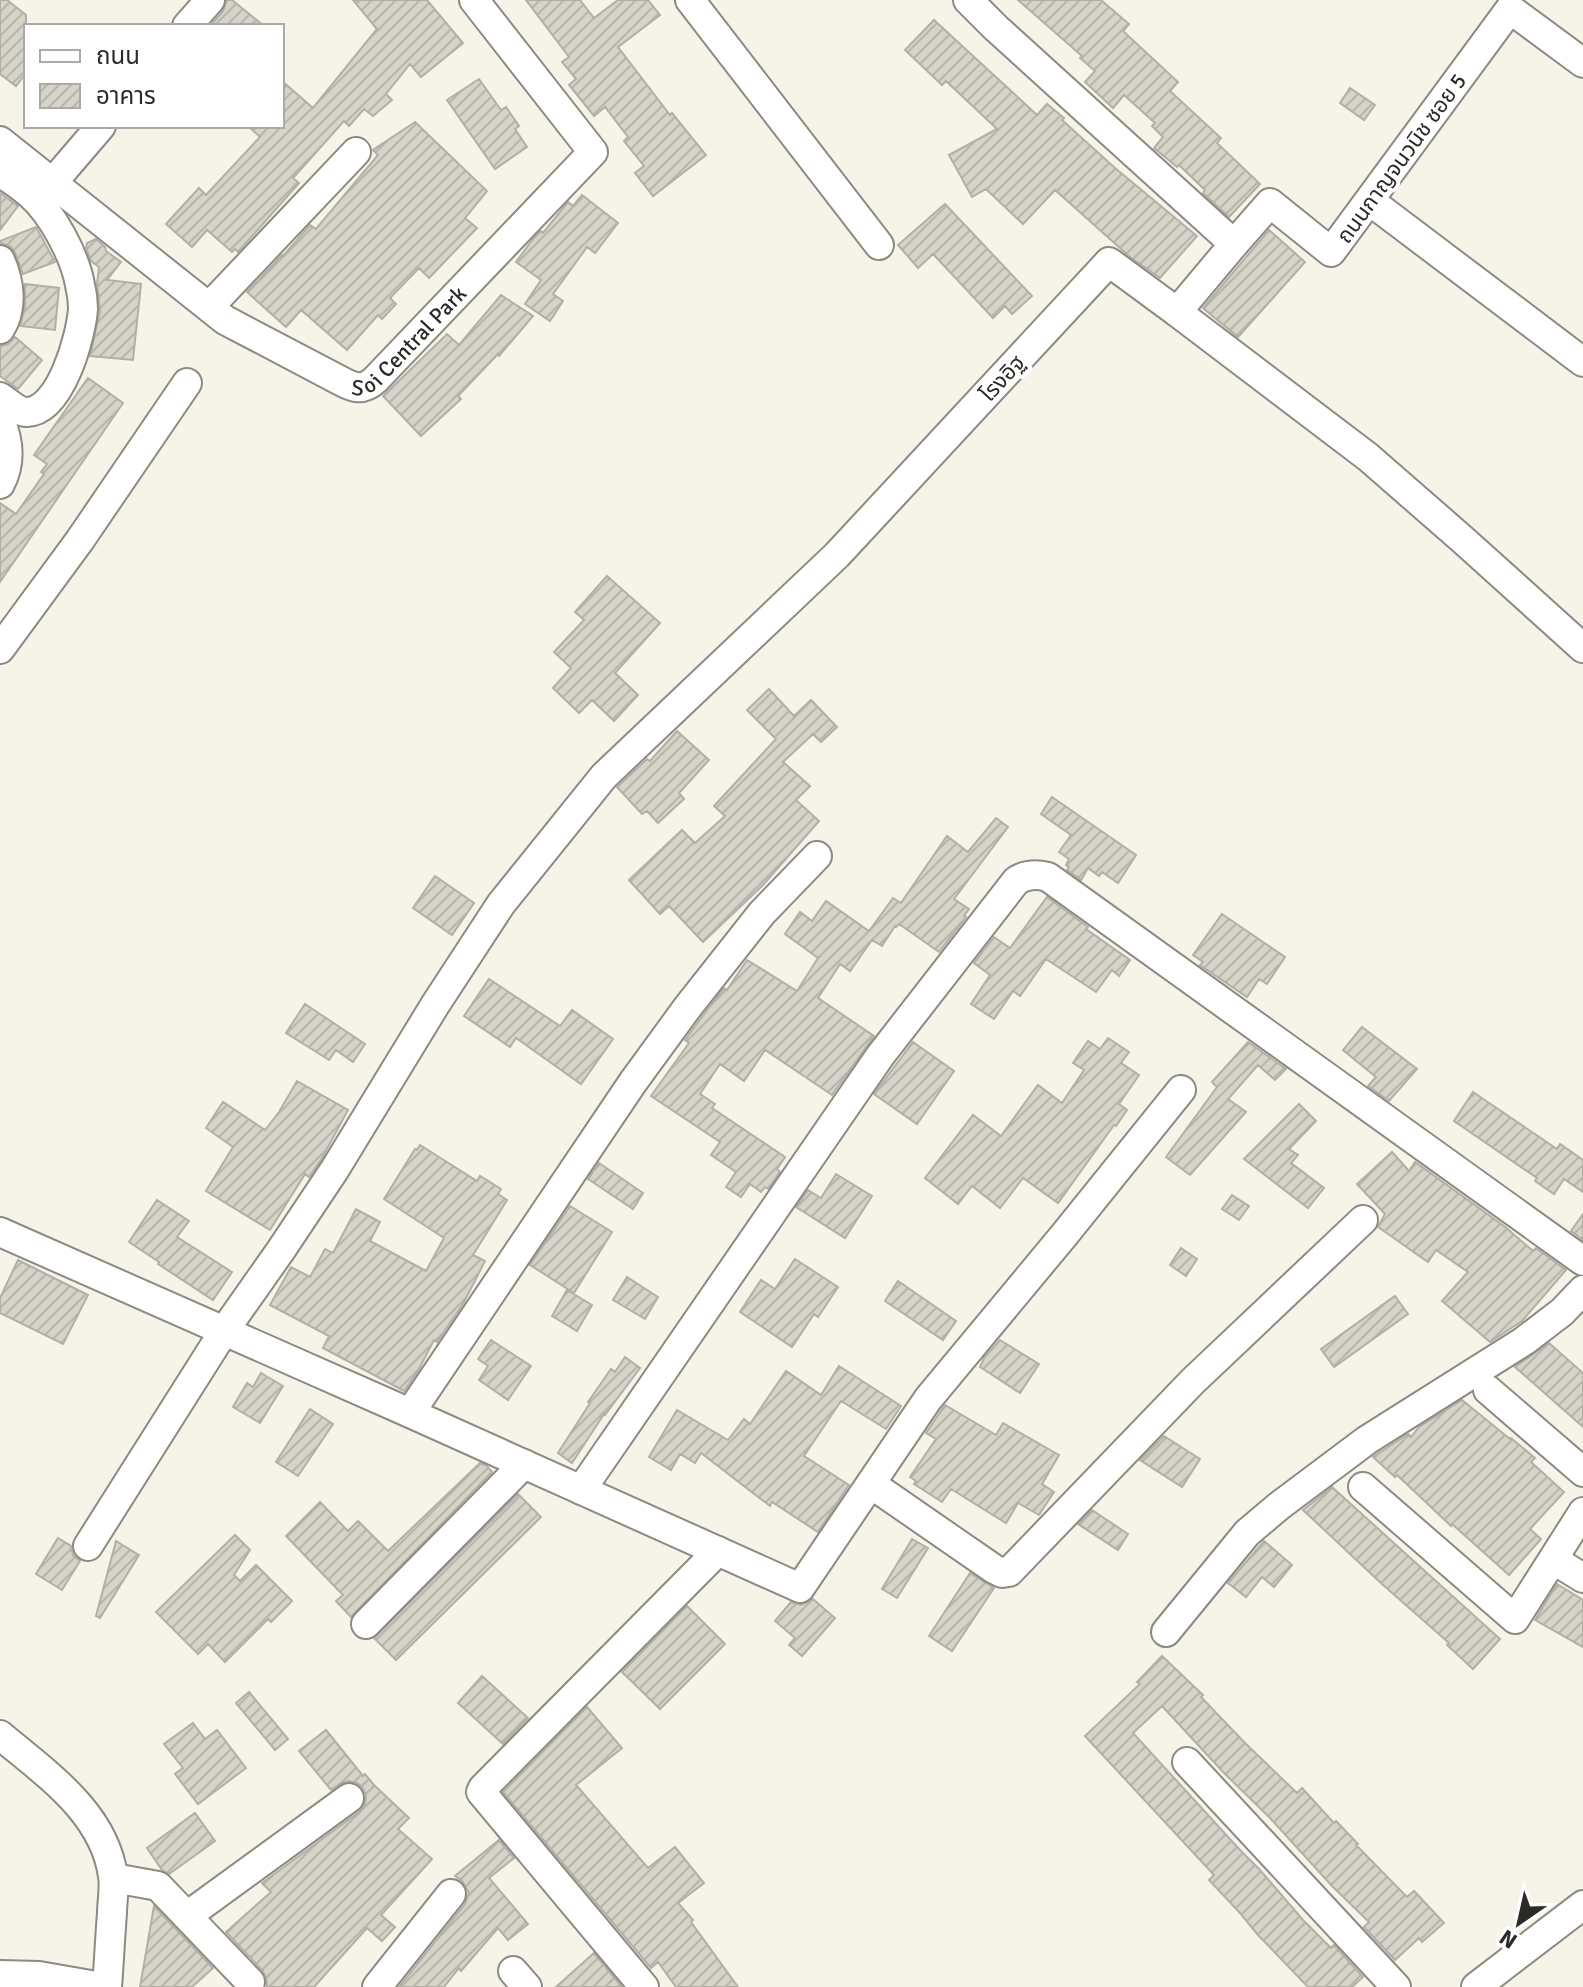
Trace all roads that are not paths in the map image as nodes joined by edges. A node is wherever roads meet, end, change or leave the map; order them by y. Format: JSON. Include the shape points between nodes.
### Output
{"nodes":[{"id":1,"x":210,"y":0,"type":"edge"},
{"id":2,"x":474,"y":0,"type":"edge"},
{"id":3,"x":690,"y":0,"type":"edge"},
{"id":4,"x":968,"y":0,"type":"edge"},
{"id":5,"x":1508,"y":4,"type":"edge"},
{"id":6,"x":189,"y":24,"type":"edge"},
{"id":7,"x":1582,"y":60,"type":"edge"},
{"id":8,"x":99,"y":128,"type":"edge"},
{"id":9,"x":0,"y":141,"type":"edge"},
{"id":10,"x":356,"y":152,"type":"dead end"},
{"id":11,"x":0,"y":172,"type":"edge"},
{"id":12,"x":53,"y":182,"type":"junction"},
{"id":13,"x":1370,"y":201,"type":"junction"},
{"id":14,"x":1234,"y":244,"type":"junction"},
{"id":15,"x":879,"y":245,"type":"dead end"},
{"id":16,"x":2,"y":276,"type":"edge"},
{"id":17,"x":209,"y":307,"type":"junction"},
{"id":18,"x":1177,"y":312,"type":"junction"},
{"id":19,"x":0,"y":329,"type":"edge"},
{"id":20,"x":1583,"y":362,"type":"edge"},
{"id":21,"x":187,"y":383,"type":"dead end"},
{"id":22,"x":0,"y":397,"type":"edge"},
{"id":23,"x":0,"y":420,"type":"edge"},
{"id":24,"x":0,"y":484,"type":"edge"},
{"id":25,"x":1583,"y":648,"type":"edge"},
{"id":26,"x":0,"y":649,"type":"edge"},
{"id":27,"x":817,"y":856,"type":"dead end"},
{"id":28,"x":1181,"y":1090,"type":"dead end"},
{"id":29,"x":1363,"y":1220,"type":"dead end"},
{"id":30,"x":0,"y":1232,"type":"edge"},
{"id":31,"x":1583,"y":1261,"type":"edge"},
{"id":32,"x":1583,"y":1290,"type":"edge"},
{"id":33,"x":224,"y":1331,"type":"junction"},
{"id":34,"x":1488,"y":1390,"type":"dead end"},
{"id":35,"x":410,"y":1413,"type":"junction"},
{"id":36,"x":524,"y":1464,"type":"junction"},
{"id":37,"x":1583,"y":1472,"type":"edge"},
{"id":38,"x":871,"y":1484,"type":"junction"},
{"id":39,"x":1363,"y":1487,"type":"dead end"},
{"id":40,"x":581,"y":1490,"type":"junction"},
{"id":41,"x":1583,"y":1512,"type":"edge"},
{"id":42,"x":88,"y":1546,"type":"dead end"},
{"id":43,"x":718,"y":1551,"type":"junction"},
{"id":44,"x":1554,"y":1560,"type":"junction"},
{"id":45,"x":1583,"y":1578,"type":"edge"},
{"id":46,"x":366,"y":1624,"type":"dead end"},
{"id":47,"x":1166,"y":1632,"type":"dead end"},
{"id":48,"x":0,"y":1735,"type":"edge"},
{"id":49,"x":1187,"y":1762,"type":"dead end"},
{"id":50,"x":349,"y":1798,"type":"dead end"},
{"id":51,"x":114,"y":1878,"type":"junction"},
{"id":52,"x":451,"y":1894,"type":"dead end"},
{"id":53,"x":1583,"y":1905,"type":"edge"},
{"id":54,"x":187,"y":1916,"type":"junction"},
{"id":55,"x":0,"y":1975,"type":"edge"},
{"id":56,"x":250,"y":1982,"type":"dead end"},
{"id":57,"x":105,"y":1987,"type":"edge"},
{"id":58,"x":377,"y":1987,"type":"edge"},
{"id":59,"x":644,"y":1987,"type":"edge"},
{"id":60,"x":1396,"y":1987,"type":"edge"},
{"id":61,"x":1476,"y":1987,"type":"edge"}],
"edges":[{"from":1,"to":6,"type":"street"},
{"from":2,"to":17,"type":"street","name":"Soi Central Park","via":[[593,152],[368,386],[358,389],[341,381]]},
{"from":3,"to":15,"type":"street"},
{"from":4,"to":14,"type":"street"},
{"from":5,"to":7,"type":"street","name":"ถนนกาญจนวนิช ซอย 5"},
{"from":5,"to":13,"type":"street","name":"ถนนกาญจนวนิช ซอย 5"},
{"from":8,"to":12,"type":"street"},
{"from":9,"to":12,"type":"street","name":"Soi Central Park"},
{"from":10,"to":17,"type":"street"},
{"from":11,"to":22,"type":"street","via":[[33,196],[56,228],[80,282],[83,310],[66,372],[47,403],[23,411]]},
{"from":12,"to":17,"type":"street","name":"Soi Central Park"},
{"from":13,"to":14,"type":"street","name":"ถนนกาญจนวนิช ซอย 5","via":[[1331,252],[1270,203]]},
{"from":13,"to":20,"type":"street"},
{"from":14,"to":18,"type":"street"},
{"from":16,"to":19,"type":"street","via":[[9,297]]},
{"from":18,"to":25,"type":"street","via":[[1368,457]]},
{"from":18,"to":33,"type":"street","name":"โรงอิฐ","via":[[1109,262],[837,555],[604,776],[501,904],[335,1169]]},
{"from":21,"to":26,"type":"street"},
{"from":23,"to":24,"type":"street","via":[[8,454]]},
{"from":27,"to":35,"type":"street","via":[[762,913],[687,1008]]},
{"from":28,"to":38,"type":"street","via":[[948,1373]]},
{"from":29,"to":38,"type":"street","via":[[1193,1381],[1009,1572],[994,1569]]},
{"from":30,"to":33,"type":"street"},
{"from":31,"to":40,"type":"street","via":[[1048,877],[1030,875],[1016,881],[880,1056]]},
{"from":32,"to":47,"type":"street","via":[[1524,1341],[1367,1440],[1279,1506],[1247,1533]]},
{"from":33,"to":35,"type":"street"},
{"from":33,"to":42,"type":"street"},
{"from":34,"to":37,"type":"street"},
{"from":35,"to":36,"type":"street"},
{"from":36,"to":40,"type":"street"},
{"from":36,"to":46,"type":"street"},
{"from":38,"to":43,"type":"street","via":[[800,1588]]},
{"from":39,"to":44,"type":"street","via":[[1515,1619]]},
{"from":40,"to":43,"type":"street"},
{"from":41,"to":44,"type":"street"},
{"from":43,"to":59,"type":"street","via":[[481,1792]]},
{"from":44,"to":45,"type":"street"},
{"from":48,"to":51,"type":"street","via":[[89,1816]]},
{"from":49,"to":60,"type":"street"},
{"from":50,"to":54,"type":"street"},
{"from":51,"to":54,"type":"street","via":[[158,1886]]},
{"from":51,"to":57,"type":"street"},
{"from":52,"to":58,"type":"street"},
{"from":53,"to":61,"type":"street"},
{"from":54,"to":56,"type":"street"},
{"from":55,"to":57,"type":"street"}]}
